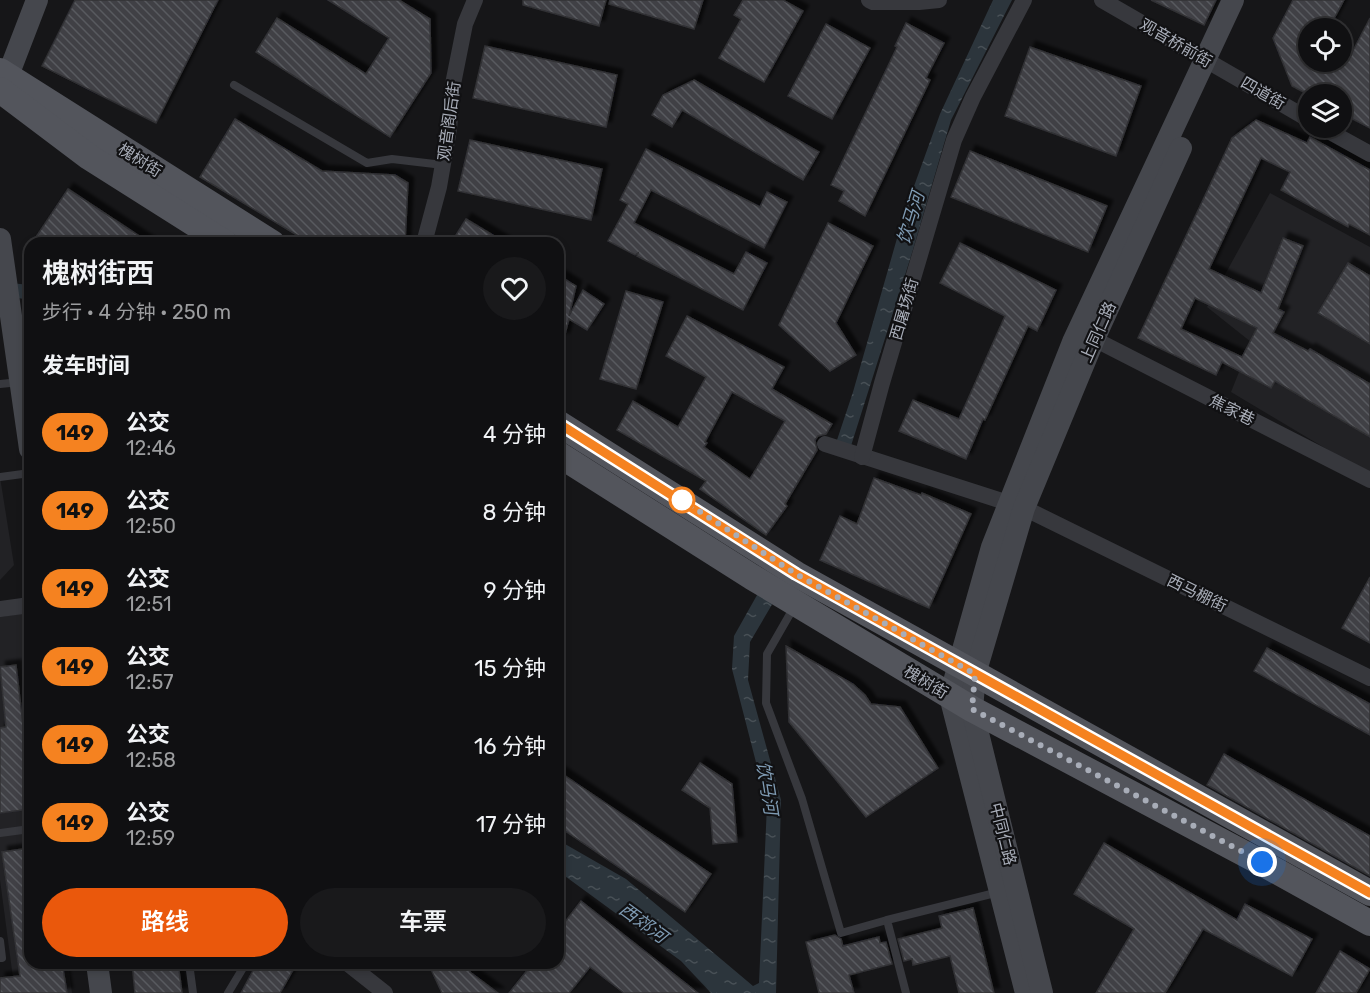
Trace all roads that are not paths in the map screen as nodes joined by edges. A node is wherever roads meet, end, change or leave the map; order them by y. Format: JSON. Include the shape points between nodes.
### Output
{"nodes":[{"id":1,"x":37,"y":0,"type":"edge"},
{"id":2,"x":475,"y":0,"type":"edge"},
{"id":3,"x":869,"y":0,"type":"edge"},
{"id":4,"x":939,"y":0,"type":"edge"},
{"id":5,"x":1024,"y":0,"type":"edge"},
{"id":6,"x":1102,"y":0,"type":"edge"},
{"id":7,"x":1233,"y":0,"type":"edge"},
{"id":8,"x":1250,"y":0,"type":"edge"},
{"id":9,"x":919,"y":1,"type":"edge"},
{"id":10,"x":1212,"y":64,"type":"junction"},
{"id":11,"x":234,"y":85,"type":"dead end"},
{"id":12,"x":2,"y":86,"type":"edge"},
{"id":13,"x":1298,"y":113,"type":"edge"},
{"id":14,"x":1341,"y":138,"type":"edge"},
{"id":15,"x":1370,"y":154,"type":"edge"},
{"id":16,"x":443,"y":165,"type":"junction"},
{"id":17,"x":215,"y":237,"type":"edge"},
{"id":18,"x":263,"y":237,"type":"edge"},
{"id":19,"x":425,"y":237,"type":"edge"},
{"id":20,"x":0,"y":239,"type":"edge"},
{"id":21,"x":1,"y":244,"type":"edge"},
{"id":22,"x":1094,"y":339,"type":"junction"},
{"id":23,"x":10,"y":383,"type":"edge"},
{"id":24,"x":564,"y":427,"type":"edge"},
{"id":25,"x":24,"y":429,"type":"edge"},
{"id":26,"x":825,"y":444,"type":"dead end"},
{"id":27,"x":862,"y":457,"type":"junction"},
{"id":28,"x":564,"y":458,"type":"edge"},
{"id":29,"x":24,"y":474,"type":"edge"},
{"id":30,"x":0,"y":477,"type":"edge"},
{"id":31,"x":1370,"y":480,"type":"edge"},
{"id":32,"x":1017,"y":506,"type":"junction"},
{"id":33,"x":796,"y":603,"type":"junction"},
{"id":34,"x":24,"y":606,"type":"edge"},
{"id":35,"x":0,"y":609,"type":"edge"},
{"id":36,"x":967,"y":670,"type":"junction"},
{"id":37,"x":1370,"y":678,"type":"edge"},
{"id":38,"x":950,"y":696,"type":"junction"},
{"id":39,"x":972,"y":709,"type":"junction"},
{"id":40,"x":24,"y":830,"type":"edge"},
{"id":41,"x":0,"y":832,"type":"edge"},
{"id":42,"x":1000,"y":891,"type":"junction"},
{"id":43,"x":1370,"y":893,"type":"edge"},
{"id":44,"x":887,"y":920,"type":"junction"},
{"id":45,"x":1370,"y":923,"type":"edge"},
{"id":46,"x":0,"y":941,"type":"edge"},
{"id":47,"x":0,"y":958,"type":"edge"},
{"id":48,"x":98,"y":969,"type":"edge"},
{"id":49,"x":190,"y":969,"type":"edge"},
{"id":50,"x":242,"y":969,"type":"edge"},
{"id":51,"x":355,"y":969,"type":"edge"},
{"id":52,"x":101,"y":993,"type":"edge"},
{"id":53,"x":193,"y":993,"type":"edge"},
{"id":54,"x":228,"y":993,"type":"edge"},
{"id":55,"x":385,"y":993,"type":"edge"},
{"id":56,"x":906,"y":993,"type":"edge"},
{"id":57,"x":1026,"y":993,"type":"edge"},
{"id":58,"x":1042,"y":993,"type":"edge"}],
"edges":[{"from":1,"to":12,"type":"street"},
{"from":2,"to":16,"type":"street","name":"观音阁后街","via":[[465,24],[453,84]]},
{"from":3,"to":9,"type":"street"},
{"from":4,"to":9,"type":"street"},
{"from":5,"to":27,"type":"street","name":"西屠场街","via":[[954,140]]},
{"from":6,"to":10,"type":"street","name":"观音桥前街"},
{"from":7,"to":10,"type":"street"},
{"from":8,"to":10,"type":"street","name":"上同仁路"},
{"from":10,"to":13,"type":"street","name":"四道街"},
{"from":10,"to":22,"type":"street","name":"上同仁路"},
{"from":10,"to":32,"type":"street","via":[[1073,342]]},
{"from":11,"to":16,"type":"lane","via":[[367,163],[392,159]]},
{"from":12,"to":17,"type":"main road","name":"槐树街","via":[[89,158]]},
{"from":12,"to":18,"type":"main road","name":"槐树街"},
{"from":14,"to":15,"type":"street"},
{"from":16,"to":19,"type":"street","name":"观音阁后街"},
{"from":20,"to":21,"type":"street"},
{"from":21,"to":23,"type":"street","via":[[8,303]]},
{"from":22,"to":31,"type":"street","name":"焦家巷"},
{"from":22,"to":32,"type":"street","name":"上同仁路"},
{"from":23,"to":25,"type":"street"},
{"from":24,"to":36,"type":"main road","name":"槐树街","via":[[796,574]]},
{"from":26,"to":27,"type":"street"},
{"from":27,"to":32,"type":"street"},
{"from":28,"to":33,"type":"main road","name":"槐树街"},
{"from":29,"to":30,"type":"lane"},
{"from":32,"to":36,"type":"street","name":"上同仁路"},
{"from":32,"to":37,"type":"street","name":"西马棚街"},
{"from":33,"to":38,"type":"main road","name":"槐树街"},
{"from":33,"to":44,"type":"lane","via":[[767,654],[766,704],[802,799],[841,933]]},
{"from":34,"to":35,"type":"street"},
{"from":36,"to":38,"type":"street"},
{"from":36,"to":39,"type":"street","name":"中同仁路"},
{"from":36,"to":43,"type":"main road","name":"槐树街"},
{"from":38,"to":39,"type":"main road","name":"槐树街"},
{"from":38,"to":42,"type":"street"},
{"from":39,"to":45,"type":"main road","name":"槐树街"},
{"from":39,"to":58,"type":"street","name":"中同仁路"},
{"from":40,"to":41,"type":"lane"},
{"from":42,"to":44,"type":"lane"},
{"from":42,"to":57,"type":"street"},
{"from":44,"to":56,"type":"lane"},
{"from":46,"to":47,"type":"lane"},
{"from":48,"to":52,"type":"street"},
{"from":49,"to":53,"type":"lane"},
{"from":50,"to":54,"type":"lane"},
{"from":51,"to":55,"type":"street"}]}
